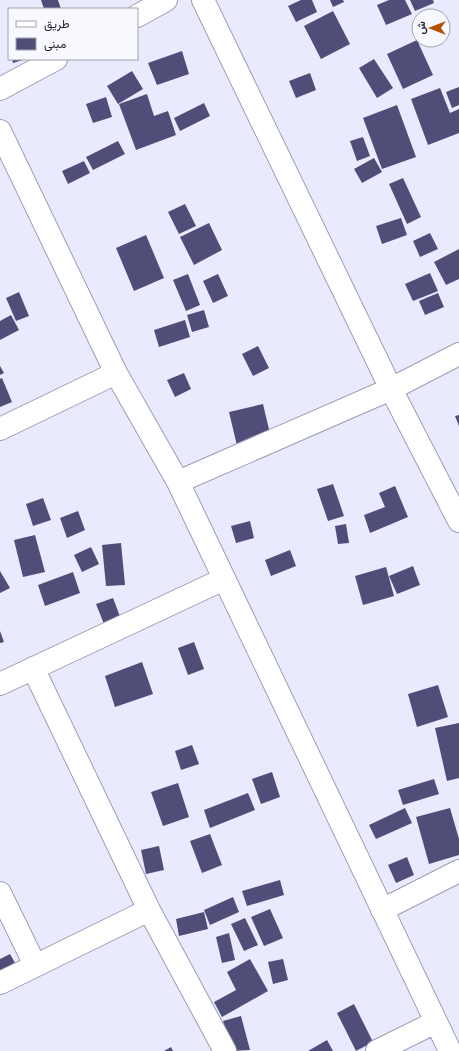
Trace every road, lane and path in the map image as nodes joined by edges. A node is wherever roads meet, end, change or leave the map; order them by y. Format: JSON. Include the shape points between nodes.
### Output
{"nodes":[{"id":1,"x":166,"y":0,"type":"edge"},
{"id":2,"x":203,"y":0,"type":"edge"},
{"id":3,"x":138,"y":15,"type":"edge"},
{"id":4,"x":54,"y":60,"type":"edge"},
{"id":5,"x":0,"y":89,"type":"edge"},
{"id":6,"x":0,"y":131,"type":"edge"},
{"id":7,"x":459,"y":354,"type":"edge"},
{"id":8,"x":116,"y":373,"type":"junction"},
{"id":9,"x":391,"y":389,"type":"junction"},
{"id":10,"x":0,"y":429,"type":"edge"},
{"id":11,"x":178,"y":482,"type":"junction"},
{"id":12,"x":459,"y":521,"type":"edge"},
{"id":13,"x":224,"y":578,"type":"junction"},
{"id":14,"x":33,"y":668,"type":"junction"},
{"id":15,"x":0,"y":684,"type":"edge"},
{"id":16,"x":459,"y":871,"type":"edge"},
{"id":17,"x":0,"y":893,"type":"edge"},
{"id":18,"x":149,"y":910,"type":"junction"},
{"id":19,"x":382,"y":910,"type":"junction"},
{"id":20,"x":35,"y":965,"type":"junction"},
{"id":21,"x":0,"y":983,"type":"edge"},
{"id":22,"x":436,"y":1022,"type":"junction"},
{"id":23,"x":224,"y":1051,"type":"edge"},
{"id":24,"x":377,"y":1051,"type":"edge"},
{"id":25,"x":450,"y":1051,"type":"edge"}],
"edges":[{"from":1,"to":3,"type":"street"},
{"from":2,"to":9,"type":"street"},
{"from":4,"to":5,"type":"street"},
{"from":6,"to":8,"type":"street"},
{"from":7,"to":9,"type":"street"},
{"from":8,"to":10,"type":"street"},
{"from":8,"to":11,"type":"street"},
{"from":9,"to":11,"type":"street"},
{"from":9,"to":12,"type":"street"},
{"from":11,"to":13,"type":"street"},
{"from":13,"to":14,"type":"street"},
{"from":13,"to":19,"type":"street"},
{"from":14,"to":15,"type":"street"},
{"from":14,"to":18,"type":"street"},
{"from":16,"to":19,"type":"street"},
{"from":17,"to":20,"type":"street"},
{"from":18,"to":20,"type":"street"},
{"from":18,"to":23,"type":"street"},
{"from":19,"to":22,"type":"street"},
{"from":20,"to":21,"type":"street"},
{"from":22,"to":24,"type":"street"},
{"from":22,"to":25,"type":"street"}]}
